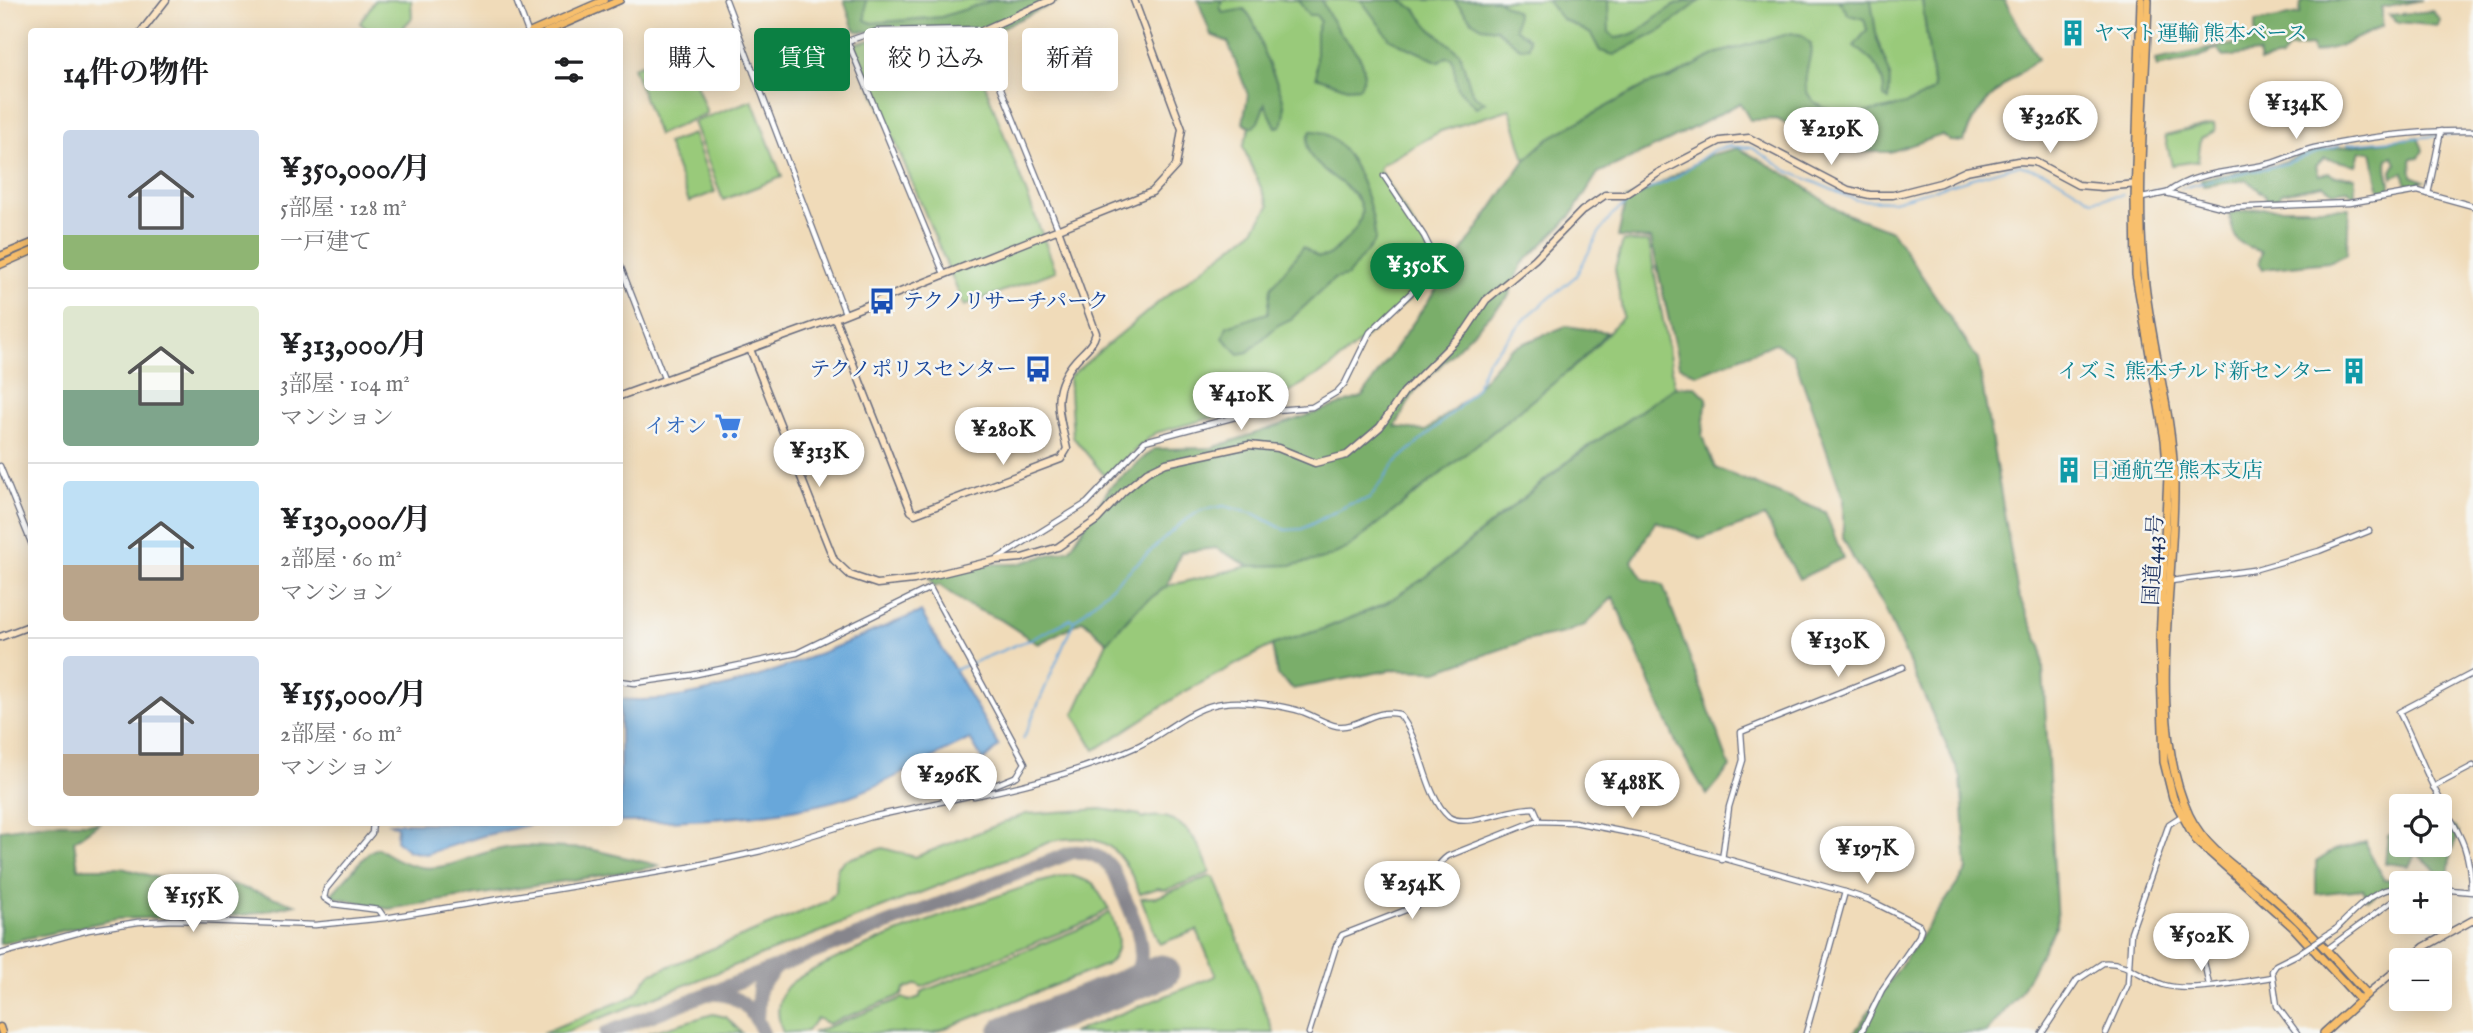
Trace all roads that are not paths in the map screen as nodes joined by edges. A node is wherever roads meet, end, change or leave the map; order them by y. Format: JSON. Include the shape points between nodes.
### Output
{"nodes":[{"id":1,"x":166,"y":0,"type":"edge"},
{"id":2,"x":516,"y":0,"type":"edge"},
{"id":3,"x":604,"y":0,"type":"edge"},
{"id":4,"x":620,"y":0,"type":"edge"},
{"id":5,"x":726,"y":0,"type":"edge"},
{"id":6,"x":1051,"y":0,"type":"edge"},
{"id":7,"x":1134,"y":0,"type":"edge"},
{"id":8,"x":2141,"y":0,"type":"edge"},
{"id":9,"x":2148,"y":0,"type":"edge"},
{"id":10,"x":144,"y":28,"type":"edge"},
{"id":11,"x":528,"y":28,"type":"edge"},
{"id":12,"x":539,"y":28,"type":"edge"},
{"id":13,"x":555,"y":28,"type":"edge"},
{"id":14,"x":988,"y":28,"type":"edge"},
{"id":15,"x":850,"y":45,"type":"edge"},
{"id":16,"x":754,"y":73,"type":"edge"},
{"id":17,"x":761,"y":91,"type":"edge"},
{"id":18,"x":1004,"y":91,"type":"edge"},
{"id":19,"x":2441,"y":131,"type":"junction"},
{"id":20,"x":2473,"y":131,"type":"edge"},
{"id":21,"x":1384,"y":176,"type":"dead end"},
{"id":22,"x":2139,"y":184,"type":"junction"},
{"id":23,"x":2166,"y":194,"type":"junction"},
{"id":24,"x":2428,"y":194,"type":"junction"},
{"id":25,"x":2142,"y":198,"type":"junction"},
{"id":26,"x":2473,"y":206,"type":"edge"},
{"id":27,"x":1058,"y":229,"type":"junction"},
{"id":28,"x":28,"y":245,"type":"edge"},
{"id":29,"x":28,"y":253,"type":"edge"},
{"id":30,"x":0,"y":256,"type":"edge"},
{"id":31,"x":0,"y":265,"type":"edge"},
{"id":32,"x":623,"y":273,"type":"edge"},
{"id":33,"x":944,"y":274,"type":"junction"},
{"id":34,"x":845,"y":313,"type":"junction"},
{"id":35,"x":835,"y":318,"type":"junction"},
{"id":36,"x":750,"y":349,"type":"junction"},
{"id":37,"x":664,"y":378,"type":"junction"},
{"id":38,"x":623,"y":395,"type":"edge"},
{"id":39,"x":0,"y":466,"type":"edge"},
{"id":40,"x":2370,"y":531,"type":"dead end"},
{"id":41,"x":28,"y":535,"type":"edge"},
{"id":42,"x":996,"y":560,"type":"junction"},
{"id":43,"x":2170,"y":581,"type":"junction"},
{"id":44,"x":28,"y":626,"type":"edge"},
{"id":45,"x":0,"y":637,"type":"edge"},
{"id":46,"x":1903,"y":667,"type":"dead end"},
{"id":47,"x":2473,"y":673,"type":"edge"},
{"id":48,"x":623,"y":681,"type":"edge"},
{"id":49,"x":2473,"y":766,"type":"edge"},
{"id":50,"x":2433,"y":786,"type":"junction"},
{"id":51,"x":2185,"y":815,"type":"junction"},
{"id":52,"x":871,"y":817,"type":"junction"},
{"id":53,"x":1536,"y":821,"type":"junction"},
{"id":54,"x":373,"y":826,"type":"edge"},
{"id":55,"x":1722,"y":860,"type":"junction"},
{"id":56,"x":2389,"y":890,"type":"edge"},
{"id":57,"x":2452,"y":890,"type":"edge"},
{"id":58,"x":1844,"y":892,"type":"junction"},
{"id":59,"x":2472,"y":892,"type":"edge"},
{"id":60,"x":2389,"y":904,"type":"edge"},
{"id":61,"x":384,"y":918,"type":"junction"},
{"id":62,"x":2473,"y":920,"type":"edge"},
{"id":63,"x":2200,"y":943,"type":"dead end"},
{"id":64,"x":2423,"y":948,"type":"edge"},
{"id":65,"x":2326,"y":950,"type":"junction"},
{"id":66,"x":0,"y":954,"type":"edge"},
{"id":67,"x":2129,"y":968,"type":"junction"},
{"id":68,"x":2389,"y":976,"type":"edge"},
{"id":69,"x":2272,"y":977,"type":"junction"},
{"id":70,"x":2209,"y":985,"type":"junction"},
{"id":71,"x":2367,"y":994,"type":"junction"},
{"id":72,"x":2360,"y":1000,"type":"junction"},
{"id":73,"x":0,"y":1027,"type":"edge"},
{"id":74,"x":2,"y":1033,"type":"edge"},
{"id":75,"x":1309,"y":1033,"type":"edge"},
{"id":76,"x":1806,"y":1033,"type":"edge"},
{"id":77,"x":1861,"y":1033,"type":"edge"},
{"id":78,"x":2042,"y":1033,"type":"edge"},
{"id":79,"x":2106,"y":1033,"type":"edge"},
{"id":80,"x":2297,"y":1033,"type":"edge"},
{"id":81,"x":2325,"y":1033,"type":"edge"}],
"edges":[{"from":1,"to":10,"type":"street"},
{"from":2,"to":11,"type":"street"},
{"from":3,"to":12,"type":"main road"},
{"from":4,"to":13,"type":"main road"},
{"from":5,"to":16,"type":"street"},
{"from":6,"to":14,"type":"street"},
{"from":7,"to":27,"type":"street","via":[[1179,113],[1180,156],[1170,176],[1152,192]]},
{"from":8,"to":22,"type":"highway","name":"国道443号"},
{"from":9,"to":22,"type":"highway","name":"国道443号"},
{"from":15,"to":33,"type":"street"},
{"from":17,"to":34,"type":"street"},
{"from":18,"to":27,"type":"street"},
{"from":19,"to":20,"type":"street"},
{"from":19,"to":23,"type":"street","via":[[2311,149],[2271,163],[2192,178]]},
{"from":19,"to":24,"type":"street"},
{"from":21,"to":42,"type":"street","via":[[1424,236],[1431,250],[1429,265],[1418,286],[1370,332],[1337,392],[1312,407],[1254,412],[1146,441],[1087,503]]},
{"from":22,"to":25,"type":"highway","name":"国道443号"},
{"from":22,"to":42,"type":"street","via":[[2078,185],[2035,162],[2018,161],[1893,195],[1870,195],[1848,190],[1749,138],[1720,141],[1625,195],[1605,195],[1582,211],[1486,300],[1466,330],[1404,392],[1380,427],[1347,454],[1315,463],[1278,448],[1249,444],[1166,463],[1147,472],[1097,520],[1058,547]]},
{"from":22,"to":51,"type":"highway","name":"国道443号","via":[[2136,275],[2168,476],[2160,640],[2164,762]]},
{"from":23,"to":24,"type":"street","via":[[2225,208],[2349,203],[2406,191]]},
{"from":23,"to":25,"type":"street"},
{"from":24,"to":26,"type":"street"},
{"from":25,"to":43,"type":"highway","name":"国道443号","via":[[2144,274],[2174,477]]},
{"from":27,"to":33,"type":"street"},
{"from":27,"to":35,"type":"street","via":[[1096,333],[1058,388],[1067,449],[1048,464],[915,514]]},
{"from":28,"to":30,"type":"main road"},
{"from":29,"to":31,"type":"main road"},
{"from":32,"to":37,"type":"street"},
{"from":33,"to":34,"type":"street"},
{"from":34,"to":35,"type":"street"},
{"from":35,"to":36,"type":"street"},
{"from":36,"to":37,"type":"street"},
{"from":36,"to":42,"type":"street","via":[[827,546],[841,568],[868,583],[890,584]]},
{"from":37,"to":38,"type":"street"},
{"from":39,"to":41,"type":"street"},
{"from":40,"to":43,"type":"street","via":[[2253,570]]},
{"from":43,"to":51,"type":"highway","name":"国道443号","via":[[2169,732]]},
{"from":44,"to":45,"type":"street"},
{"from":46,"to":55,"type":"street","via":[[1741,732],[1744,760],[1729,807]]},
{"from":47,"to":50,"type":"street","via":[[2399,712]]},
{"from":48,"to":52,"type":"street","via":[[692,675],[797,653],[932,590],[1025,763],[1017,776],[968,796]]},
{"from":49,"to":50,"type":"street"},
{"from":50,"to":59,"type":"street","via":[[2465,843]]},
{"from":51,"to":65,"type":"highway","name":"国道443号","via":[[2225,860],[2276,900]]},
{"from":51,"to":67,"type":"street","via":[[2169,824],[2132,932]]},
{"from":51,"to":72,"type":"highway","name":"国道443号","via":[[2196,841],[2293,927]]},
{"from":52,"to":53,"type":"street","via":[[1019,787],[1082,769],[1158,736],[1198,710],[1224,702],[1301,711],[1337,726],[1348,726],[1369,715],[1399,714],[1448,817],[1461,821],[1534,807]]},
{"from":52,"to":61,"type":"street","via":[[761,851],[689,867]]},
{"from":53,"to":55,"type":"street","via":[[1600,825]]},
{"from":53,"to":75,"type":"street","via":[[1448,856],[1436,865],[1425,896],[1416,906],[1342,935]]},
{"from":54,"to":61,"type":"street","via":[[324,898],[333,904],[379,910]]},
{"from":55,"to":58,"type":"street"},
{"from":56,"to":69,"type":"street","bridge":true,"via":[[2367,900],[2336,929],[2276,965]]},
{"from":57,"to":59,"type":"street"},
{"from":58,"to":76,"type":"street"},
{"from":58,"to":77,"type":"street","via":[[1880,905],[1922,929],[1882,990]]},
{"from":60,"to":65,"type":"street"},
{"from":61,"to":66,"type":"street","via":[[315,925],[138,922],[88,930]]},
{"from":62,"to":64,"type":"street"},
{"from":63,"to":70,"type":"street"},
{"from":65,"to":71,"type":"highway","name":"国道443号"},
{"from":67,"to":70,"type":"street","via":[[2165,985]]},
{"from":67,"to":78,"type":"street","via":[[2109,963],[2090,969],[2077,980]]},
{"from":67,"to":79,"type":"street"},
{"from":68,"to":71,"type":"street"},
{"from":69,"to":70,"type":"street"},
{"from":69,"to":80,"type":"street","via":[[2277,1006]]},
{"from":71,"to":72,"type":"highway"},
{"from":72,"to":81,"type":"highway"},
{"from":73,"to":74,"type":"main road"}]}
